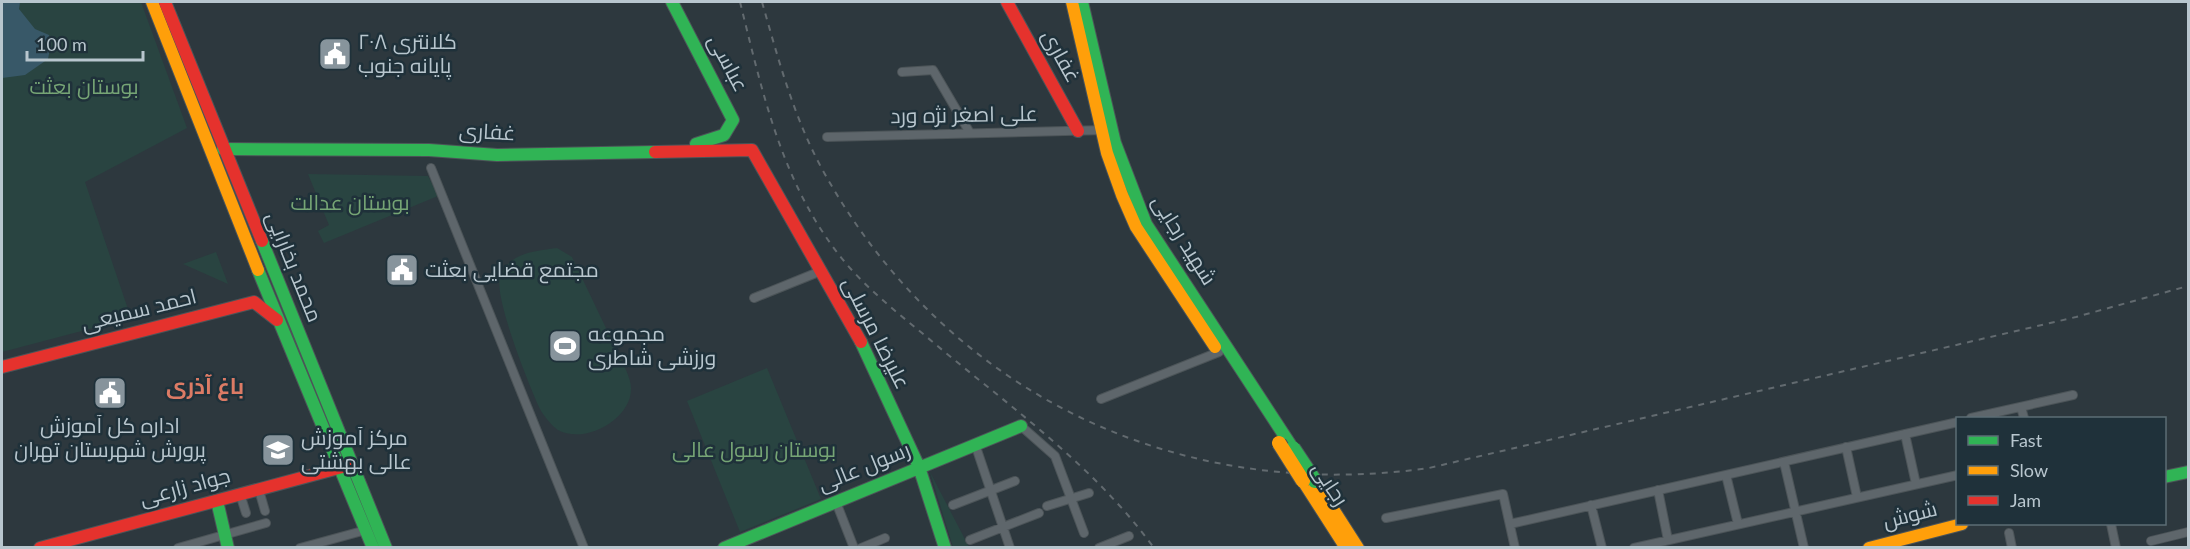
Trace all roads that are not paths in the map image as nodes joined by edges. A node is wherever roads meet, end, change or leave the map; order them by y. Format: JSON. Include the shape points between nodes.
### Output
{"nodes":[{"id":1,"x":152,"y":2,"type":"edge"},
{"id":2,"x":165,"y":2,"type":"edge"},
{"id":3,"x":672,"y":2,"type":"edge"},
{"id":4,"x":1006,"y":2,"type":"edge"},
{"id":5,"x":1072,"y":2,"type":"edge"},
{"id":6,"x":1082,"y":2,"type":"edge"},
{"id":7,"x":903,"y":72,"type":"dead end"},
{"id":8,"x":1107,"y":130,"type":"junction"},
{"id":9,"x":1078,"y":131,"type":"junction"},
{"id":10,"x":970,"y":133,"type":"junction"},
{"id":11,"x":827,"y":137,"type":"dead end"},
{"id":12,"x":748,"y":148,"type":"joint"},
{"id":13,"x":223,"y":149,"type":"junction"},
{"id":14,"x":645,"y":152,"type":"junction"},
{"id":15,"x":216,"y":165,"type":"junction"},
{"id":16,"x":431,"y":168,"type":"dead end"},
{"id":17,"x":821,"y":272,"type":"junction"},
{"id":18,"x":754,"y":298,"type":"dead end"},
{"id":19,"x":280,"y":323,"type":"junction"},
{"id":20,"x":1219,"y":352,"type":"junction"},
{"id":21,"x":2,"y":367,"type":"edge"},
{"id":22,"x":2073,"y":395,"type":"dead end"},
{"id":23,"x":1101,"y":399,"type":"dead end"},
{"id":24,"x":2021,"y":407,"type":"junction"},
{"id":25,"x":1976,"y":417,"type":"edge"},
{"id":26,"x":2024,"y":417,"type":"edge"},
{"id":27,"x":1956,"y":422,"type":"edge"},
{"id":28,"x":1021,"y":426,"type":"joint"},
{"id":29,"x":1905,"y":434,"type":"junction"},
{"id":30,"x":975,"y":444,"type":"junction"},
{"id":31,"x":1285,"y":444,"type":"junction"},
{"id":32,"x":1846,"y":447,"type":"junction"},
{"id":33,"x":1784,"y":462,"type":"junction"},
{"id":34,"x":346,"y":466,"type":"junction"},
{"id":35,"x":919,"y":467,"type":"junction"},
{"id":36,"x":2188,"y":471,"type":"edge"},
{"id":37,"x":1956,"y":474,"type":"edge"},
{"id":38,"x":1726,"y":475,"type":"junction"},
{"id":39,"x":2166,"y":476,"type":"edge"},
{"id":40,"x":1015,"y":481,"type":"dead end"},
{"id":41,"x":1309,"y":481,"type":"junction"},
{"id":42,"x":1916,"y":484,"type":"junction"},
{"id":43,"x":991,"y":489,"type":"junction"},
{"id":44,"x":259,"y":490,"type":"junction"},
{"id":45,"x":1658,"y":490,"type":"junction"},
{"id":46,"x":1089,"y":493,"type":"dead end"},
{"id":47,"x":240,"y":494,"type":"junction"},
{"id":48,"x":1857,"y":497,"type":"junction"},
{"id":49,"x":1071,"y":499,"type":"junction"},
{"id":50,"x":217,"y":501,"type":"junction"},
{"id":51,"x":836,"y":502,"type":"junction"},
{"id":52,"x":953,"y":505,"type":"dead end"},
{"id":53,"x":1591,"y":505,"type":"junction"},
{"id":54,"x":1047,"y":507,"type":"dead end"},
{"id":55,"x":265,"y":511,"type":"dead end"},
{"id":56,"x":1794,"y":512,"type":"junction"},
{"id":57,"x":246,"y":513,"type":"dead end"},
{"id":58,"x":1039,"y":513,"type":"dead end"},
{"id":59,"x":1386,"y":518,"type":"dead end"},
{"id":60,"x":266,"y":524,"type":"dead end"},
{"id":61,"x":1510,"y":524,"type":"junction"},
{"id":62,"x":1738,"y":524,"type":"junction"},
{"id":63,"x":1958,"y":525,"type":"edge"},
{"id":64,"x":2111,"y":525,"type":"edge"},
{"id":65,"x":1003,"y":527,"type":"junction"},
{"id":66,"x":366,"y":530,"type":"junction"},
{"id":67,"x":2188,"y":532,"type":"edge"},
{"id":68,"x":1084,"y":533,"type":"dead end"},
{"id":69,"x":2009,"y":533,"type":"dead end"},
{"id":70,"x":1130,"y":536,"type":"dead end"},
{"id":71,"x":885,"y":538,"type":"dead end"},
{"id":72,"x":970,"y":540,"type":"dead end"},
{"id":73,"x":1668,"y":540,"type":"junction"},
{"id":74,"x":93,"y":541,"type":"edge"},
{"id":75,"x":226,"y":541,"type":"edge"},
{"id":76,"x":2151,"y":541,"type":"dead end"},
{"id":77,"x":40,"y":548,"type":"edge"},
{"id":78,"x":178,"y":548,"type":"edge"},
{"id":79,"x":300,"y":548,"type":"edge"},
{"id":80,"x":373,"y":548,"type":"edge"},
{"id":81,"x":386,"y":548,"type":"edge"},
{"id":82,"x":584,"y":548,"type":"edge"},
{"id":83,"x":724,"y":548,"type":"edge"},
{"id":84,"x":854,"y":548,"type":"edge"},
{"id":85,"x":861,"y":548,"type":"edge"},
{"id":86,"x":945,"y":548,"type":"edge"},
{"id":87,"x":1010,"y":548,"type":"edge"},
{"id":88,"x":1099,"y":548,"type":"edge"},
{"id":89,"x":1346,"y":548,"type":"edge"},
{"id":90,"x":1358,"y":548,"type":"edge"},
{"id":91,"x":1515,"y":548,"type":"edge"},
{"id":92,"x":1602,"y":548,"type":"edge"},
{"id":93,"x":1634,"y":548,"type":"edge"},
{"id":94,"x":1804,"y":548,"type":"edge"},
{"id":95,"x":1869,"y":548,"type":"edge"},
{"id":96,"x":2012,"y":548,"type":"edge"},
{"id":97,"x":2116,"y":548,"type":"edge"}],
"edges":[{"from":1,"to":15,"type":"main road","name":"محمد بخارایی"},
{"from":2,"to":13,"type":"main road","name":"محمد بخارایی"},
{"from":3,"to":14,"type":"main road","name":"عباسی","via":[[732,114],[732,124],[714,142]]},
{"from":4,"to":9,"type":"main road","name":"غفاری"},
{"from":5,"to":8,"type":"main road","name":"شهید رجایی"},
{"from":6,"to":8,"type":"main road","name":"شهید رجایی"},
{"from":7,"to":10,"type":"street","via":[[933,70]]},
{"from":8,"to":9,"type":"street","name":"علی اصغر نژه ورد"},
{"from":8,"to":20,"type":"main road","name":"شهید رجایی","via":[[1111,164],[1136,227]]},
{"from":8,"to":31,"type":"main road","name":"شهید رجایی","via":[[1146,224]]},
{"from":9,"to":10,"type":"street","name":"علی اصغر نژه ورد"},
{"from":10,"to":11,"type":"street","name":"علی اصغر نژه ورد"},
{"from":12,"to":14,"type":"main road","name":"غفاری"},
{"from":12,"to":17,"type":"main road","name":"علیرضا مرسلی","via":[[756,153]]},
{"from":13,"to":14,"type":"main road","name":"غفاری","via":[[429,150],[496,155]]},
{"from":13,"to":15,"type":"main road"},
{"from":13,"to":34,"type":"main road","name":"محمد بخارایی"},
{"from":15,"to":19,"type":"main road","name":"محمد بخارایی"},
{"from":16,"to":82,"type":"street"},
{"from":17,"to":18,"type":"street"},
{"from":17,"to":35,"type":"main road","name":"علیرضا مرسلی","via":[[857,333]]},
{"from":19,"to":21,"type":"main road","name":"احمد سمیعی","via":[[254,302]]},
{"from":19,"to":34,"type":"main road","name":"محمد بخارایی"},
{"from":20,"to":23,"type":"street"},
{"from":20,"to":31,"type":"main road","name":"شهید رجایی"},
{"from":22,"to":24,"type":"street"},
{"from":24,"to":25,"type":"street"},
{"from":24,"to":26,"type":"street"},
{"from":27,"to":29,"type":"street"},
{"from":28,"to":30,"type":"main road","name":"رسول عالی"},
{"from":28,"to":49,"type":"street","via":[[1055,456]]},
{"from":29,"to":32,"type":"street"},
{"from":29,"to":42,"type":"street"},
{"from":30,"to":35,"type":"main road","name":"رسول عالی"},
{"from":30,"to":43,"type":"street"},
{"from":31,"to":41,"type":"main road","name":"رجایی","bridge":true},
{"from":32,"to":33,"type":"street"},
{"from":32,"to":48,"type":"street"},
{"from":33,"to":38,"type":"street"},
{"from":33,"to":56,"type":"street"},
{"from":34,"to":44,"type":"main road","name":"جواد زارعی"},
{"from":34,"to":66,"type":"main road","name":"محمد بخارایی"},
{"from":34,"to":81,"type":"main road","name":"محمد بخارایی"},
{"from":35,"to":51,"type":"main road","name":"رسول عالی"},
{"from":35,"to":86,"type":"main road","name":"علیرضا مرسلی"},
{"from":36,"to":39,"type":"main road"},
{"from":37,"to":42,"type":"street"},
{"from":38,"to":45,"type":"street"},
{"from":38,"to":62,"type":"street"},
{"from":40,"to":43,"type":"street"},
{"from":41,"to":89,"type":"main road","name":"رجایی"},
{"from":41,"to":90,"type":"main road","name":"رجایی"},
{"from":42,"to":48,"type":"street"},
{"from":43,"to":52,"type":"street"},
{"from":43,"to":65,"type":"street"},
{"from":44,"to":47,"type":"main road","name":"جواد زارعی"},
{"from":44,"to":55,"type":"street"},
{"from":45,"to":53,"type":"street"},
{"from":45,"to":73,"type":"street"},
{"from":46,"to":49,"type":"street"},
{"from":47,"to":50,"type":"main road","name":"جواد زارعی"},
{"from":47,"to":57,"type":"street"},
{"from":48,"to":56,"type":"street"},
{"from":49,"to":54,"type":"street"},
{"from":49,"to":68,"type":"street"},
{"from":50,"to":74,"type":"main road","name":"جواد زارعی"},
{"from":50,"to":75,"type":"main road"},
{"from":51,"to":83,"type":"main road","name":"رسول عالی"},
{"from":51,"to":84,"type":"street"},
{"from":53,"to":61,"type":"street"},
{"from":53,"to":92,"type":"street"},
{"from":56,"to":62,"type":"street"},
{"from":56,"to":94,"type":"street"},
{"from":58,"to":65,"type":"street"},
{"from":59,"to":61,"type":"street","via":[[1503,494]]},
{"from":60,"to":75,"type":"street"},
{"from":61,"to":91,"type":"street"},
{"from":62,"to":73,"type":"street"},
{"from":63,"to":95,"type":"main road","name":"شوش"},
{"from":64,"to":97,"type":"street"},
{"from":65,"to":72,"type":"street"},
{"from":65,"to":87,"type":"street"},
{"from":66,"to":79,"type":"street"},
{"from":66,"to":80,"type":"main road","name":"محمد بخارایی"},
{"from":67,"to":76,"type":"street"},
{"from":69,"to":96,"type":"street"},
{"from":70,"to":88,"type":"street"},
{"from":71,"to":85,"type":"street"},
{"from":73,"to":93,"type":"street"},
{"from":74,"to":77,"type":"main road","name":"جواد زارعی"},
{"from":75,"to":78,"type":"street"}]}
